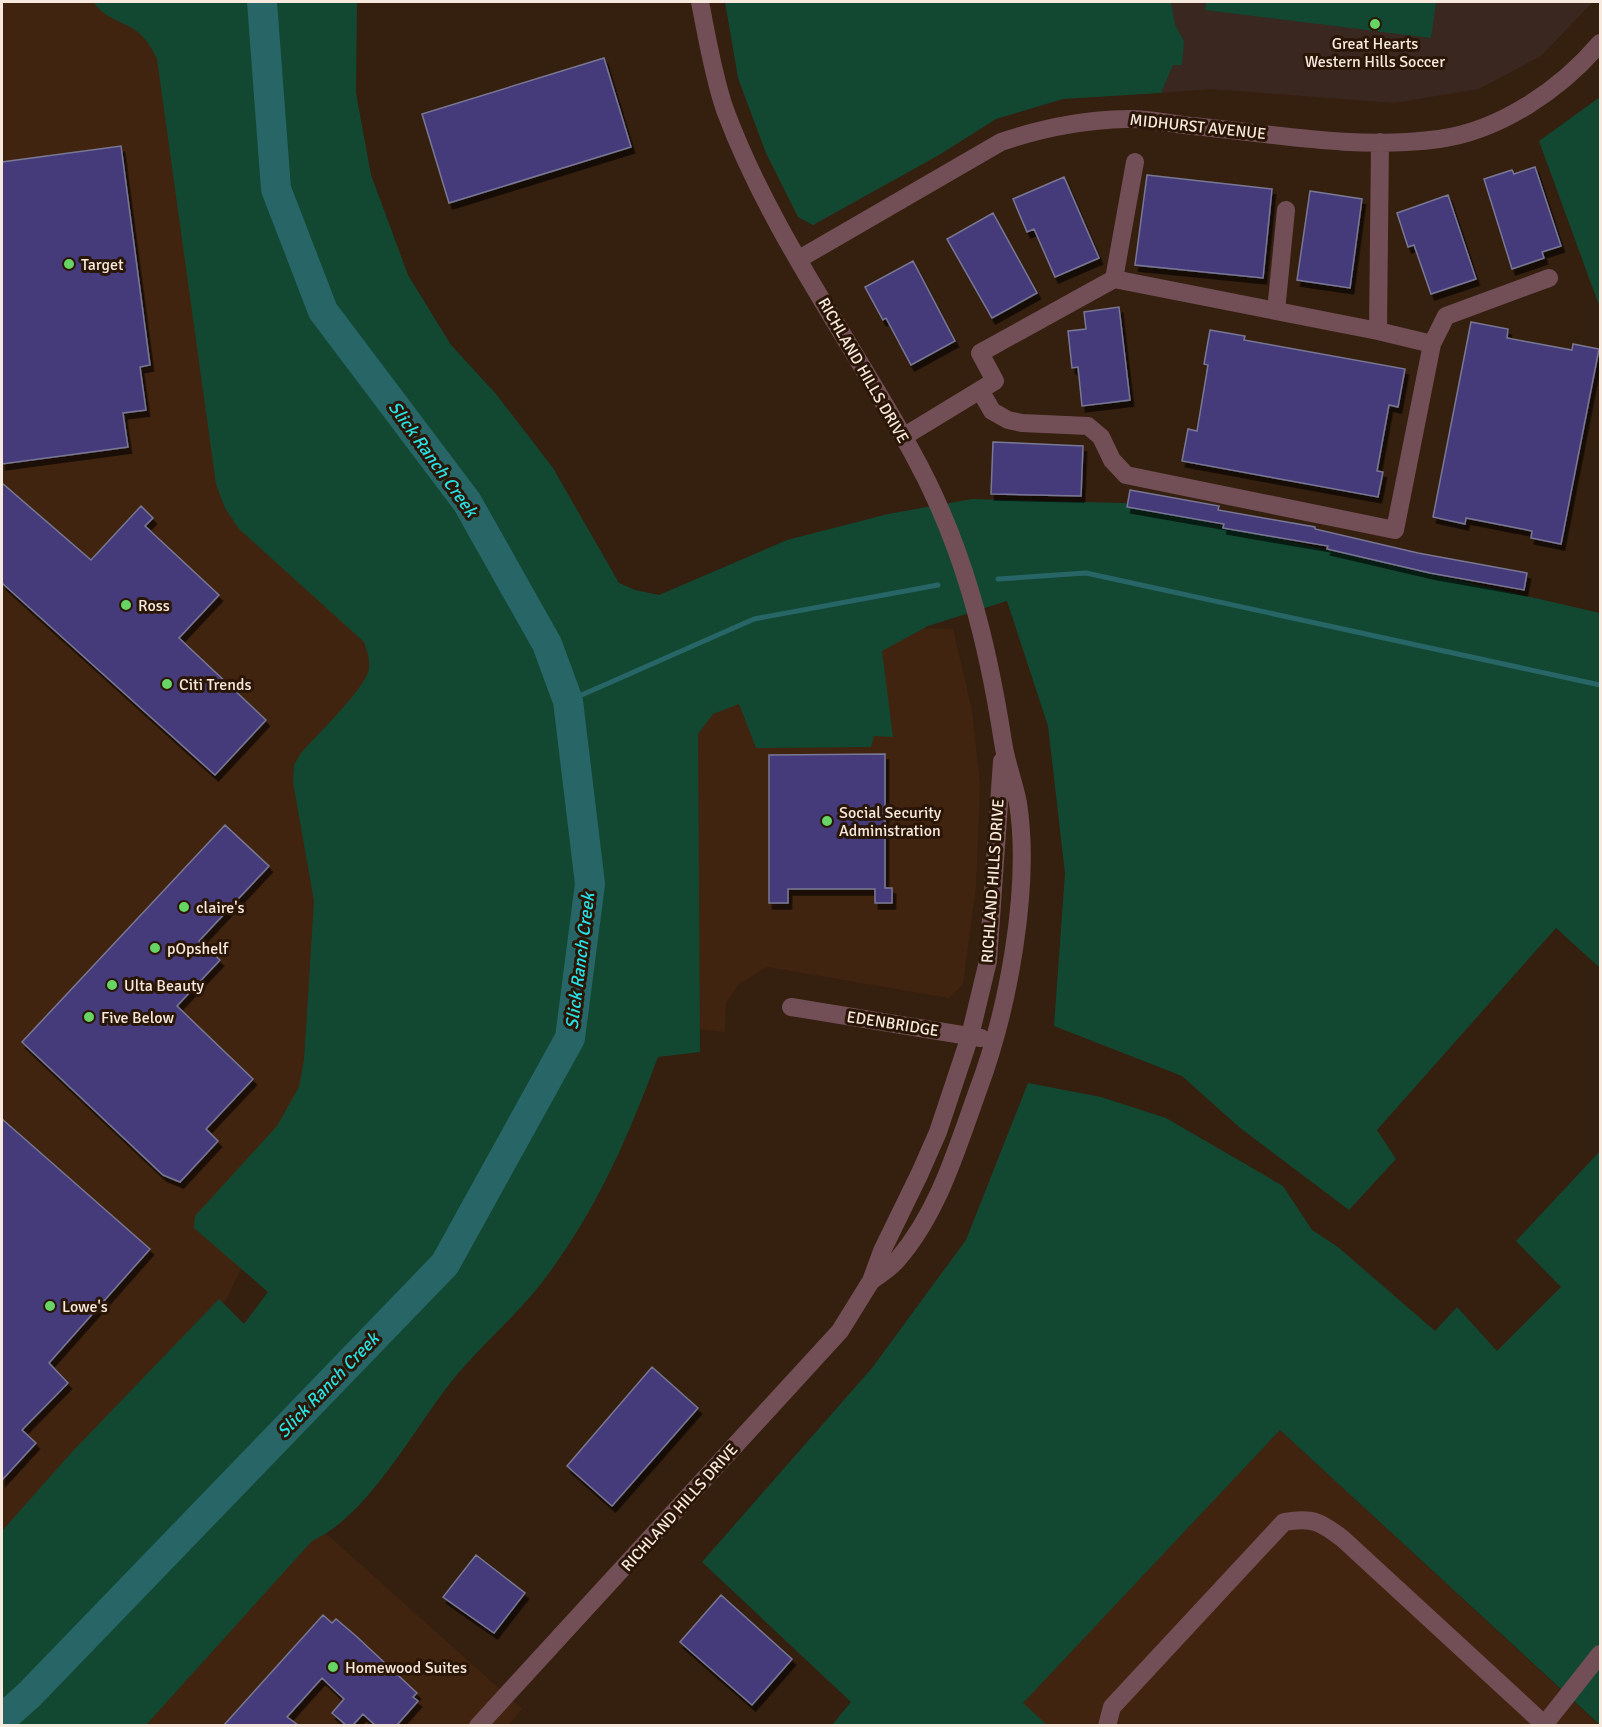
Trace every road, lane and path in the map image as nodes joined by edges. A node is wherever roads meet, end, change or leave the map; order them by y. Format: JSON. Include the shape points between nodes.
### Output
{"nodes":[{"id":1,"x":700,"y":2,"type":"edge"},
{"id":2,"x":1600,"y":43,"type":"edge"},
{"id":3,"x":1380,"y":142,"type":"junction"},
{"id":4,"x":1135,"y":162,"type":"dead end"},
{"id":5,"x":1286,"y":210,"type":"dead end"},
{"id":6,"x":799,"y":259,"type":"junction"},
{"id":7,"x":1549,"y":278,"type":"dead end"},
{"id":8,"x":1114,"y":279,"type":"junction"},
{"id":9,"x":1276,"y":311,"type":"junction"},
{"id":10,"x":1378,"y":331,"type":"junction"},
{"id":11,"x":1432,"y":344,"type":"junction"},
{"id":12,"x":980,"y":390,"type":"junction"},
{"id":13,"x":903,"y":436,"type":"junction"},
{"id":14,"x":1003,"y":747,"type":"junction"},
{"id":15,"x":791,"y":1007,"type":"dead end"},
{"id":16,"x":970,"y":1036,"type":"junction"},
{"id":17,"x":994,"y":1042,"type":"junction"},
{"id":18,"x":871,"y":1281,"type":"junction"},
{"id":19,"x":1600,"y":1654,"type":"edge"},
{"id":20,"x":478,"y":1725,"type":"edge"},
{"id":21,"x":1107,"y":1725,"type":"edge"},
{"id":22,"x":1545,"y":1725,"type":"edge"}],
"edges":[{"from":1,"to":6,"type":"street","name":"RICHLAND HILLS DRIVE","via":[[724,107],[749,166]]},
{"from":2,"to":3,"type":"street","name":"MIDHURST AVENUE","via":[[1553,88],[1518,111],[1441,139]]},
{"from":3,"to":6,"type":"street","name":"MIDHURST AVENUE","via":[[1128,118],[1063,124],[1001,142]]},
{"from":3,"to":10,"type":"street"},
{"from":4,"to":8,"type":"street"},
{"from":5,"to":9,"type":"street"},
{"from":6,"to":13,"type":"street","name":"RICHLAND HILLS DRIVE"},
{"from":7,"to":11,"type":"street","via":[[1446,316]]},
{"from":8,"to":9,"type":"street"},
{"from":8,"to":12,"type":"street","via":[[980,353],[995,381]]},
{"from":9,"to":10,"type":"street"},
{"from":10,"to":11,"type":"street"},
{"from":11,"to":12,"type":"street","via":[[1395,530],[1126,475],[1112,460],[1101,437],[1088,426],[1008,420],[992,411]]},
{"from":12,"to":13,"type":"street"},
{"from":13,"to":14,"type":"street","name":"RICHLAND HILLS DRIVE","via":[[944,517],[981,623],[994,679]]},
{"from":14,"to":16,"type":"street","name":"RICHLAND HILLS DRIVE","via":[[988,961]]},
{"from":14,"to":17,"type":"street","name":"RICHLAND HILLS DRIVE","via":[[1018,803],[1020,856],[1012,951]]},
{"from":15,"to":16,"type":"street","name":"EDENBRIDGE"},
{"from":16,"to":17,"type":"street","name":"EDENBRIDGE"},
{"from":16,"to":18,"type":"street","name":"RICHLAND HILLS DRIVE","via":[[938,1132]]},
{"from":17,"to":18,"type":"street","name":"RICHLAND HILLS DRIVE","via":[[962,1141],[931,1207],[896,1261]]},
{"from":18,"to":20,"type":"street","name":"RICHLAND HILLS DRIVE","via":[[840,1331]]},
{"from":19,"to":22,"type":"street"},
{"from":21,"to":22,"type":"street","via":[[1112,1707],[1284,1522],[1303,1519],[1321,1522],[1343,1539]]}]}
